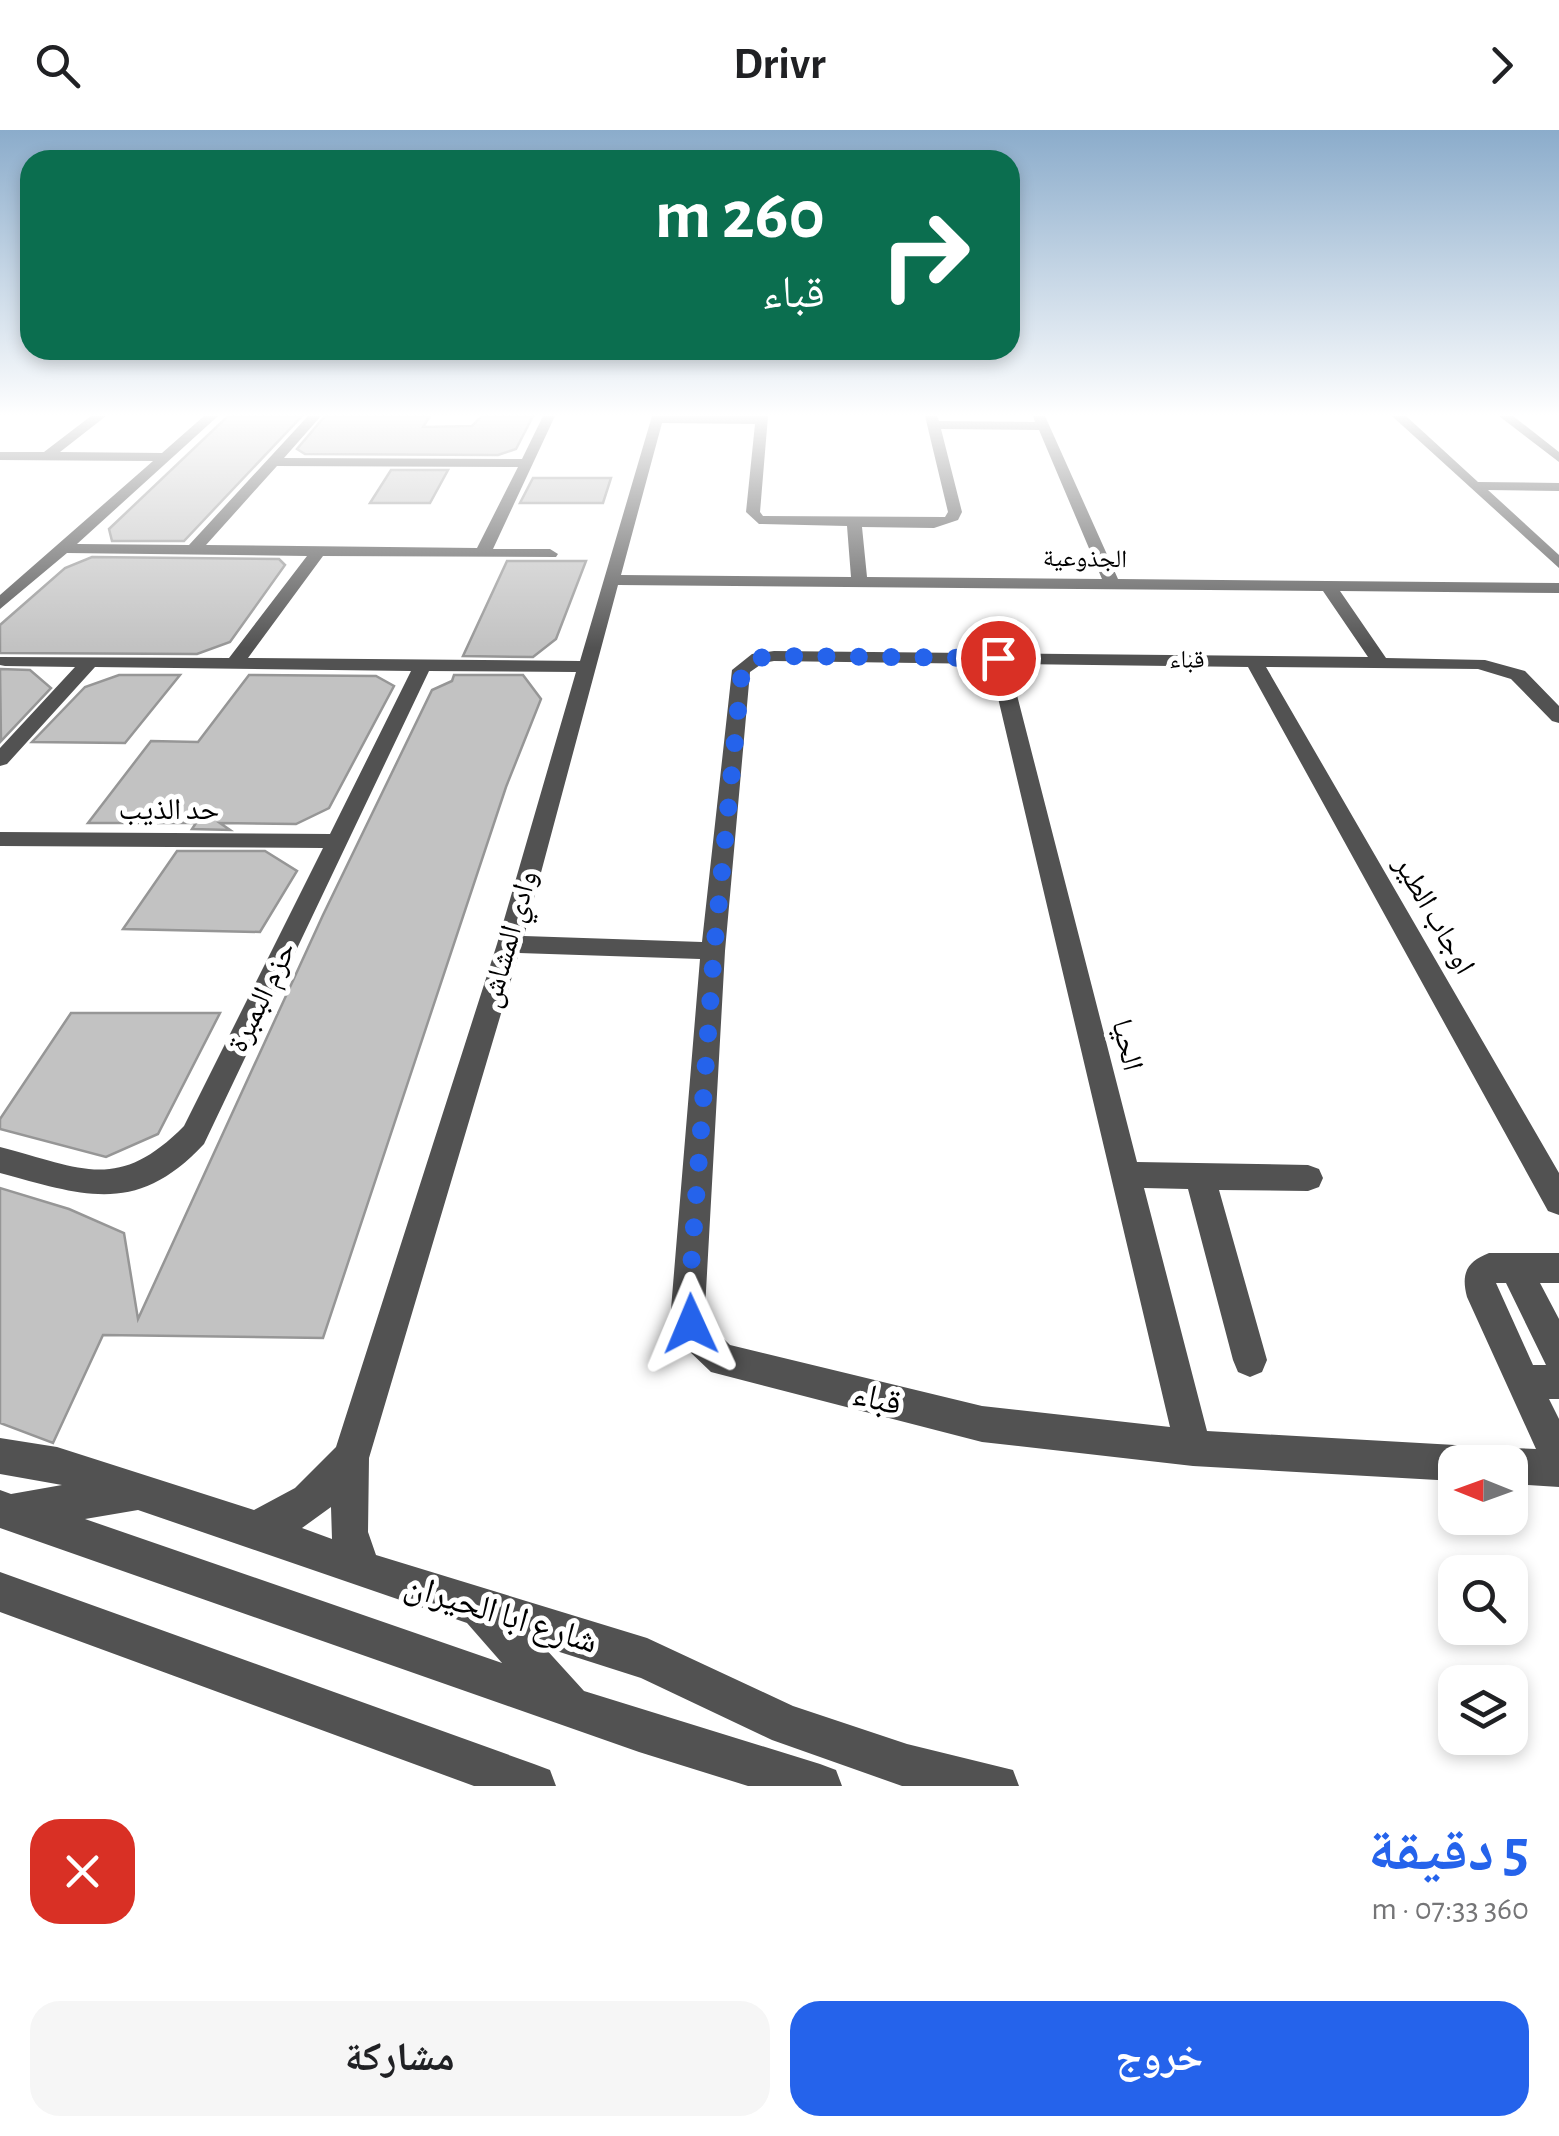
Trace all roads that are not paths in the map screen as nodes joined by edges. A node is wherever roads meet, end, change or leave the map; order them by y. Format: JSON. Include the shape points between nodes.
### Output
{"nodes":[{"id":1,"x":125,"y":493,"type":"edge"},
{"id":2,"x":245,"y":493,"type":"edge"},
{"id":3,"x":511,"y":493,"type":"edge"},
{"id":4,"x":635,"y":493,"type":"edge"},
{"id":5,"x":757,"y":493,"type":"edge"},
{"id":6,"x":949,"y":493,"type":"edge"},
{"id":7,"x":1072,"y":493,"type":"edge"},
{"id":8,"x":1463,"y":493,"type":"edge"},
{"id":9,"x":1482,"y":493,"type":"edge"},
{"id":10,"x":854,"y":524,"type":"junction"},
{"id":11,"x":63,"y":548,"type":"junction"},
{"id":12,"x":193,"y":550,"type":"junction"},
{"id":13,"x":319,"y":552,"type":"junction"},
{"id":14,"x":483,"y":553,"type":"junction"},
{"id":15,"x":550,"y":554,"type":"dead end"},
{"id":16,"x":1531,"y":557,"type":"dead end"},
{"id":17,"x":1559,"y":563,"type":"edge"},
{"id":18,"x":610,"y":580,"type":"junction"},
{"id":19,"x":859,"y":582,"type":"junction"},
{"id":20,"x":1112,"y":584,"type":"junction"},
{"id":21,"x":1329,"y":587,"type":"junction"},
{"id":22,"x":1559,"y":588,"type":"edge"},
{"id":23,"x":0,"y":604,"type":"edge"},
{"id":24,"x":998,"y":658,"type":"junction"},
{"id":25,"x":1253,"y":660,"type":"junction"},
{"id":26,"x":5,"y":661,"type":"dead end"},
{"id":27,"x":90,"y":662,"type":"junction"},
{"id":28,"x":1380,"y":662,"type":"junction"},
{"id":29,"x":234,"y":664,"type":"junction"},
{"id":30,"x":423,"y":666,"type":"junction"},
{"id":31,"x":586,"y":667,"type":"junction"},
{"id":32,"x":1559,"y":716,"type":"edge"},
{"id":33,"x":0,"y":760,"type":"edge"},
{"id":34,"x":0,"y":839,"type":"edge"},
{"id":35,"x":338,"y":841,"type":"junction"},
{"id":36,"x":509,"y":944,"type":"junction"},
{"id":37,"x":714,"y":951,"type":"junction"},
{"id":38,"x":0,"y":1160,"type":"edge"},
{"id":39,"x":1126,"y":1175,"type":"junction"},
{"id":40,"x":1200,"y":1176,"type":"junction"},
{"id":41,"x":1308,"y":1178,"type":"dead end"},
{"id":42,"x":1559,"y":1202,"type":"edge"},
{"id":43,"x":1515,"y":1267,"type":"junction"},
{"id":44,"x":1559,"y":1268,"type":"edge"},
{"id":45,"x":1559,"y":1354,"type":"edge"},
{"id":46,"x":1250,"y":1360,"type":"dead end"},
{"id":47,"x":1541,"y":1382,"type":"edge"},
{"id":48,"x":1193,"y":1448,"type":"junction"},
{"id":49,"x":0,"y":1456,"type":"edge"},
{"id":50,"x":351,"y":1458,"type":"junction"},
{"id":51,"x":1559,"y":1460,"type":"edge"},
{"id":52,"x":1438,"y":1462,"type":"edge"},
{"id":53,"x":1528,"y":1467,"type":"edge"},
{"id":54,"x":1559,"y":1469,"type":"edge"},
{"id":55,"x":139,"y":1492,"type":"junction"},
{"id":56,"x":4,"y":1510,"type":"edge"},
{"id":57,"x":254,"y":1529,"type":"junction"},
{"id":58,"x":362,"y":1570,"type":"junction"},
{"id":59,"x":0,"y":1592,"type":"edge"},
{"id":60,"x":479,"y":1607,"type":"junction"},
{"id":61,"x":572,"y":1708,"type":"junction"},
{"id":62,"x":534,"y":1786,"type":"edge"},
{"id":63,"x":820,"y":1786,"type":"edge"},
{"id":64,"x":997,"y":1786,"type":"edge"}],
"edges":[{"from":1,"to":11,"type":"street"},
{"from":2,"to":12,"type":"street"},
{"from":3,"to":14,"type":"street"},
{"from":4,"to":18,"type":"street","name":"وادي المشاش"},
{"from":5,"to":10,"type":"street","via":[[755,516],[778,523]]},
{"from":6,"to":10,"type":"street","via":[[955,516],[934,524]]},
{"from":7,"to":20,"type":"street"},
{"from":8,"to":16,"type":"street"},
{"from":9,"to":17,"type":"street"},
{"from":10,"to":19,"type":"street"},
{"from":11,"to":12,"type":"street"},
{"from":11,"to":23,"type":"street"},
{"from":12,"to":13,"type":"street"},
{"from":13,"to":14,"type":"street"},
{"from":13,"to":29,"type":"street"},
{"from":14,"to":15,"type":"street"},
{"from":18,"to":19,"type":"street","name":"الجذوعية"},
{"from":18,"to":31,"type":"street","name":"وادي المشاش"},
{"from":19,"to":20,"type":"street","name":"الجذوعية"},
{"from":20,"to":21,"type":"street","name":"الجذوعية"},
{"from":21,"to":22,"type":"street","name":"الجذوعية"},
{"from":21,"to":28,"type":"street"},
{"from":24,"to":25,"type":"street","name":"قباء"},
{"from":24,"to":37,"type":"street","name":"قباء","via":[[774,656],[744,665]]},
{"from":24,"to":39,"type":"street","name":"الحيا"},
{"from":25,"to":28,"type":"street","name":"قباء"},
{"from":25,"to":42,"type":"street","name":"اوجاب الطير"},
{"from":26,"to":27,"type":"street"},
{"from":27,"to":29,"type":"street"},
{"from":27,"to":33,"type":"street"},
{"from":28,"to":32,"type":"street","name":"قباء","via":[[1502,669],[1529,684]]},
{"from":29,"to":30,"type":"street"},
{"from":30,"to":31,"type":"street"},
{"from":30,"to":35,"type":"street","name":"حزم البمبرة"},
{"from":31,"to":36,"type":"street","name":"وادي المشاش"},
{"from":34,"to":35,"type":"street","name":"حد الذيب"},
{"from":35,"to":38,"type":"street","name":"حزم البمبرة","via":[[194,1135],[175,1158],[131,1182],[93,1184]]},
{"from":36,"to":37,"type":"street"},
{"from":36,"to":50,"type":"street","name":"وادي المشاش"},
{"from":37,"to":48,"type":"street","name":"قباء","via":[[688,1309],[710,1352],[982,1424]]},
{"from":39,"to":40,"type":"street"},
{"from":39,"to":48,"type":"street","name":"الحيا"},
{"from":40,"to":41,"type":"street"},
{"from":40,"to":46,"type":"street"},
{"from":43,"to":44,"type":"street"},
{"from":43,"to":45,"type":"street"},
{"from":43,"to":47,"type":"street","via":[[1489,1268],[1478,1278],[1483,1296]]},
{"from":47,"to":51,"type":"street"},
{"from":48,"to":52,"type":"street","name":"قباء"},
{"from":49,"to":55,"type":"street","name":"شارع ابا الحيران"},
{"from":50,"to":57,"type":"street","name":"وادي المشاش","via":[[313,1502]]},
{"from":50,"to":58,"type":"street","name":"وادي المشاش","via":[[349,1532]]},
{"from":53,"to":54,"type":"street"},
{"from":55,"to":56,"type":"street"},
{"from":55,"to":57,"type":"street","name":"شارع ابا الحيران"},
{"from":56,"to":61,"type":"street","name":"شارع ابا الحيران"},
{"from":57,"to":58,"type":"street","name":"شارع ابا الحيران"},
{"from":58,"to":60,"type":"street","name":"شارع ابا الحيران"},
{"from":59,"to":62,"type":"street"},
{"from":60,"to":61,"type":"street"},
{"from":60,"to":64,"type":"street","name":"شارع ابا الحيران","via":[[646,1659],[804,1731],[907,1766]]},
{"from":61,"to":63,"type":"street","name":"شارع ابا الحيران"}]}
